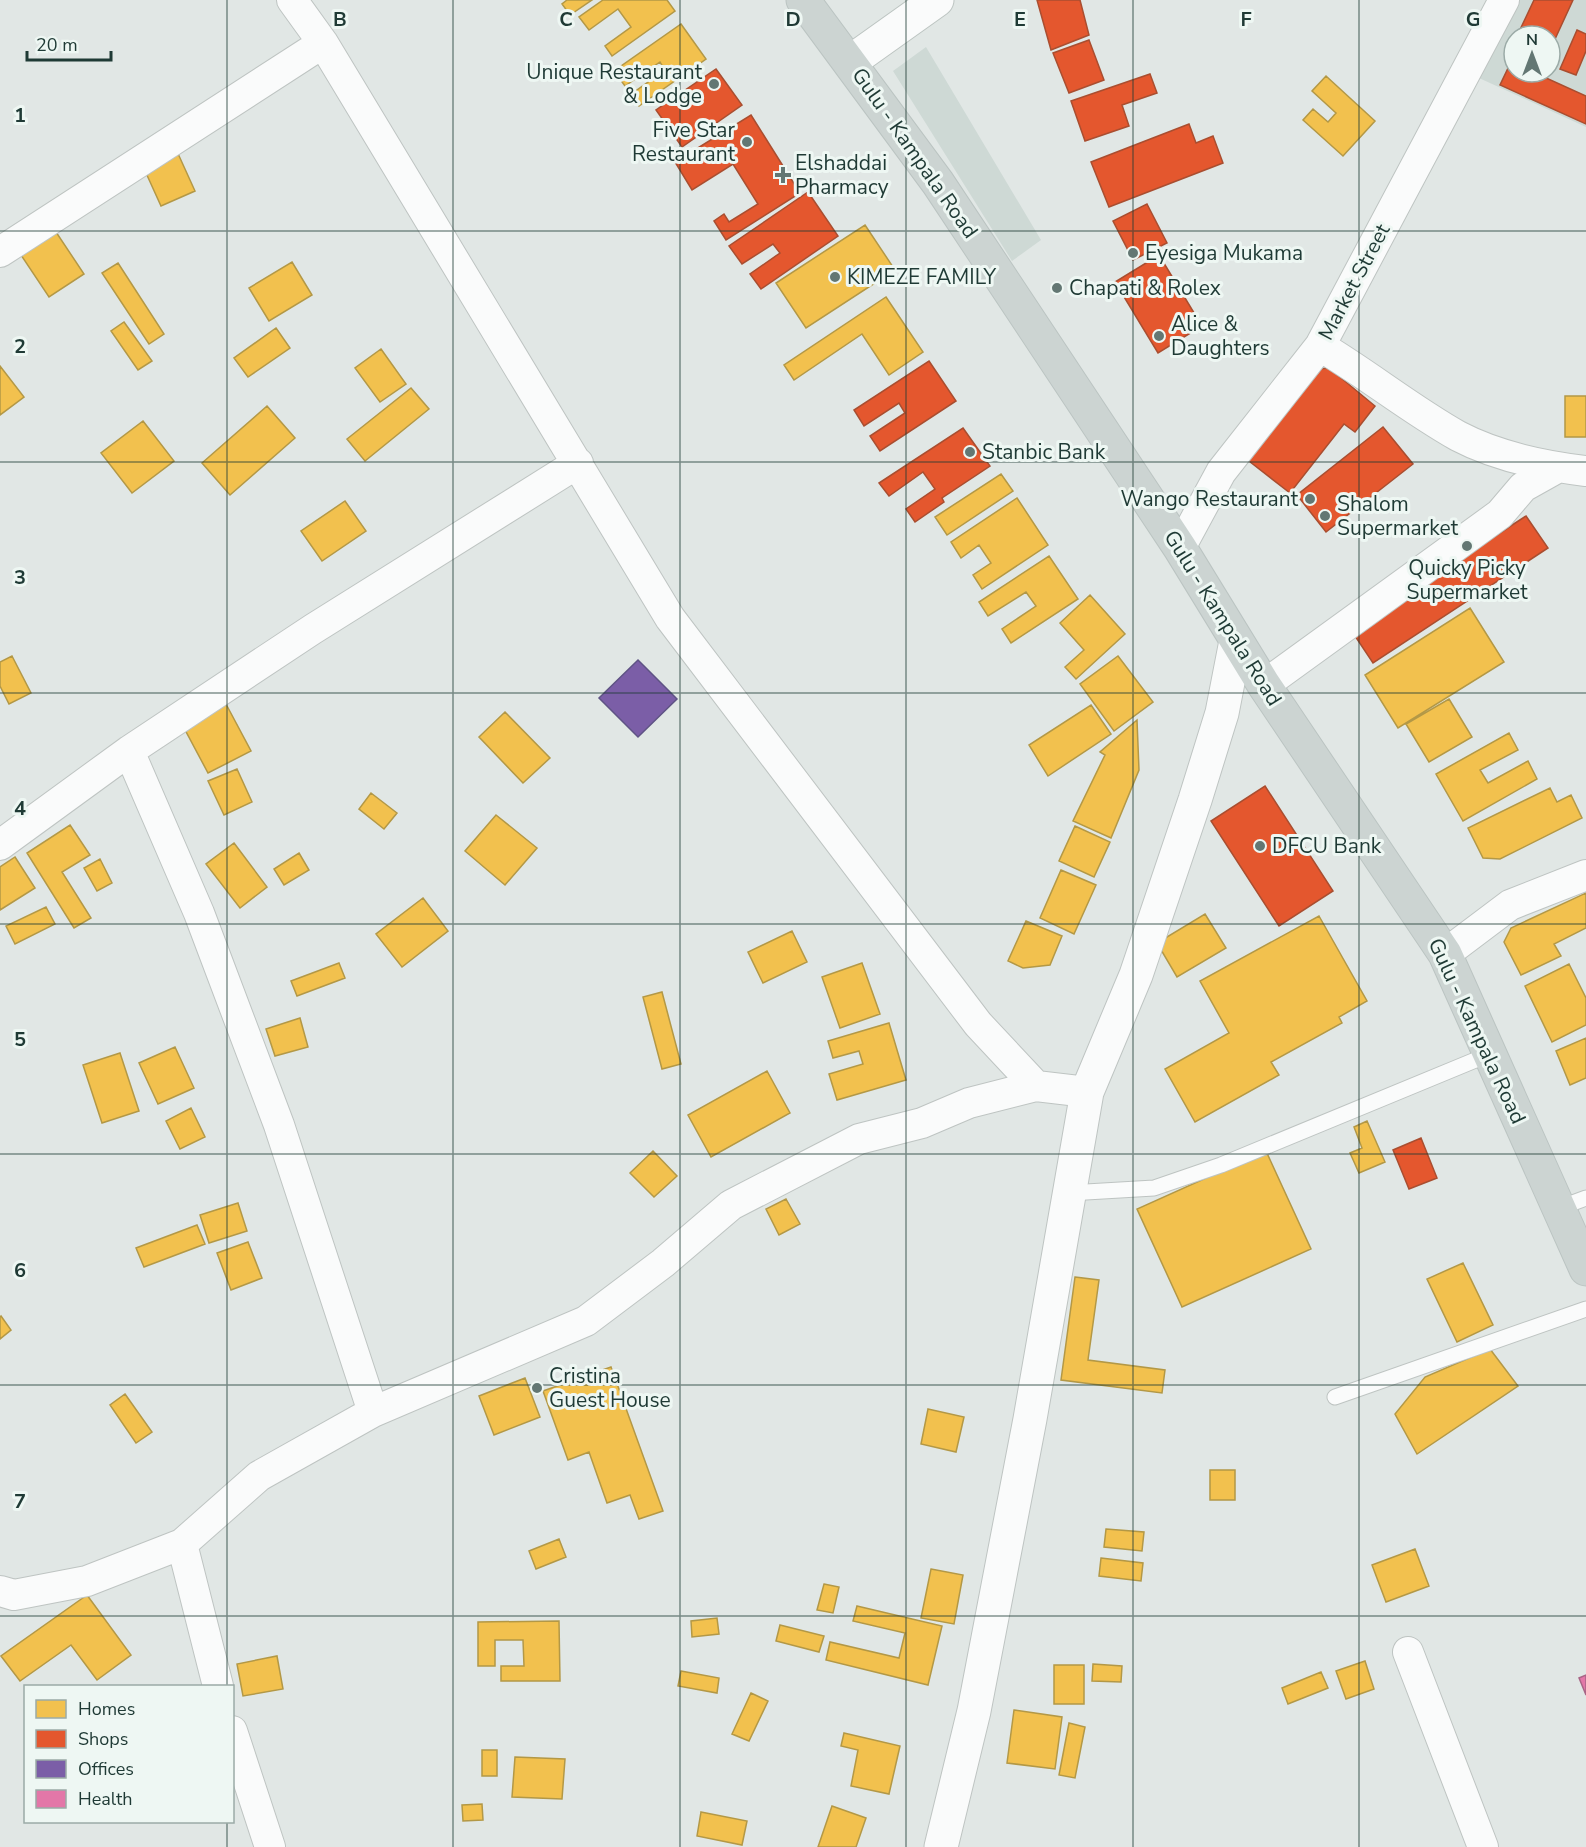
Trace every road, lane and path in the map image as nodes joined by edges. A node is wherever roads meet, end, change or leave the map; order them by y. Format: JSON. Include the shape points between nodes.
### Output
{"nodes":[{"id":1,"x":292,"y":0,"type":"edge"},
{"id":2,"x":803,"y":0,"type":"edge"},
{"id":3,"x":938,"y":0,"type":"edge"},
{"id":4,"x":1504,"y":0,"type":"edge"},
{"id":5,"x":323,"y":43,"type":"junction"},
{"id":6,"x":850,"y":62,"type":"junction"},
{"id":7,"x":0,"y":252,"type":"edge"},
{"id":8,"x":1320,"y":346,"type":"junction"},
{"id":9,"x":578,"y":463,"type":"junction"},
{"id":10,"x":1572,"y":469,"type":"edge"},
{"id":11,"x":1180,"y":548,"type":"junction"},
{"id":12,"x":1236,"y":641,"type":"junction"},
{"id":13,"x":1264,"y":685,"type":"junction"},
{"id":14,"x":129,"y":751,"type":"junction"},
{"id":15,"x":0,"y":845,"type":"edge"},
{"id":16,"x":1586,"y":875,"type":"edge"},
{"id":17,"x":1445,"y":954,"type":"junction"},
{"id":18,"x":1490,"y":1054,"type":"junction"},
{"id":19,"x":1036,"y":1086,"type":"junction"},
{"id":20,"x":1087,"y":1092,"type":"junction"},
{"id":21,"x":1069,"y":1193,"type":"junction"},
{"id":22,"x":1572,"y":1203,"type":"edge"},
{"id":23,"x":1586,"y":1269,"type":"edge"},
{"id":24,"x":1586,"y":1309,"type":"edge"},
{"id":25,"x":1335,"y":1397,"type":"dead end"},
{"id":26,"x":373,"y":1412,"type":"junction"},
{"id":27,"x":182,"y":1544,"type":"junction"},
{"id":28,"x":0,"y":1591,"type":"edge"},
{"id":29,"x":1408,"y":1653,"type":"dead end"},
{"id":30,"x":218,"y":1685,"type":"edge"},
{"id":31,"x":234,"y":1737,"type":"edge"},
{"id":32,"x":270,"y":1847,"type":"edge"},
{"id":33,"x":940,"y":1847,"type":"edge"},
{"id":34,"x":1483,"y":1847,"type":"edge"}],
"edges":[{"from":1,"to":5,"type":"street"},
{"from":2,"to":6,"type":"main road","name":"Gulu - Kampala Road"},
{"from":3,"to":6,"type":"street"},
{"from":4,"to":8,"type":"street","name":"Market Street"},
{"from":5,"to":7,"type":"street"},
{"from":5,"to":9,"type":"street"},
{"from":6,"to":11,"type":"main road","name":"Gulu - Kampala Road","via":[[938,183]]},
{"from":8,"to":10,"type":"street","via":[[1460,437],[1505,454]]},
{"from":8,"to":11,"type":"street","name":"Market Street","via":[[1221,472]]},
{"from":9,"to":14,"type":"street","via":[[313,629]]},
{"from":9,"to":19,"type":"street","via":[[677,627],[978,1024]]},
{"from":10,"to":13,"type":"street","via":[[1523,487],[1500,514]]},
{"from":11,"to":12,"type":"main road","name":"Gulu - Kampala Road"},
{"from":12,"to":13,"type":"main road","name":"Gulu - Kampala Road"},
{"from":12,"to":20,"type":"street","via":[[1222,712],[1195,800],[1136,975]]},
{"from":13,"to":17,"type":"main road","name":"Gulu - Kampala Road"},
{"from":14,"to":15,"type":"street"},
{"from":14,"to":26,"type":"street","via":[[199,913],[279,1125]]},
{"from":16,"to":17,"type":"street","via":[[1510,905]]},
{"from":17,"to":18,"type":"main road","name":"Gulu - Kampala Road"},
{"from":18,"to":21,"type":"lane","via":[[1154,1188]]},
{"from":18,"to":22,"type":"main road","name":"Gulu - Kampala Road"},
{"from":19,"to":20,"type":"street"},
{"from":19,"to":26,"type":"street","via":[[969,1103],[922,1123],[860,1139],[804,1166],[731,1205],[586,1321]]},
{"from":20,"to":21,"type":"street"},
{"from":21,"to":33,"type":"street","via":[[974,1711]]},
{"from":22,"to":23,"type":"main road","name":"Gulu - Kampala Road"},
{"from":24,"to":25,"type":"lane"},
{"from":26,"to":27,"type":"street","via":[[259,1476]]},
{"from":27,"to":28,"type":"street","via":[[87,1581],[14,1596]]},
{"from":27,"to":30,"type":"street"},
{"from":29,"to":34,"type":"street"},
{"from":31,"to":32,"type":"street"}]}
